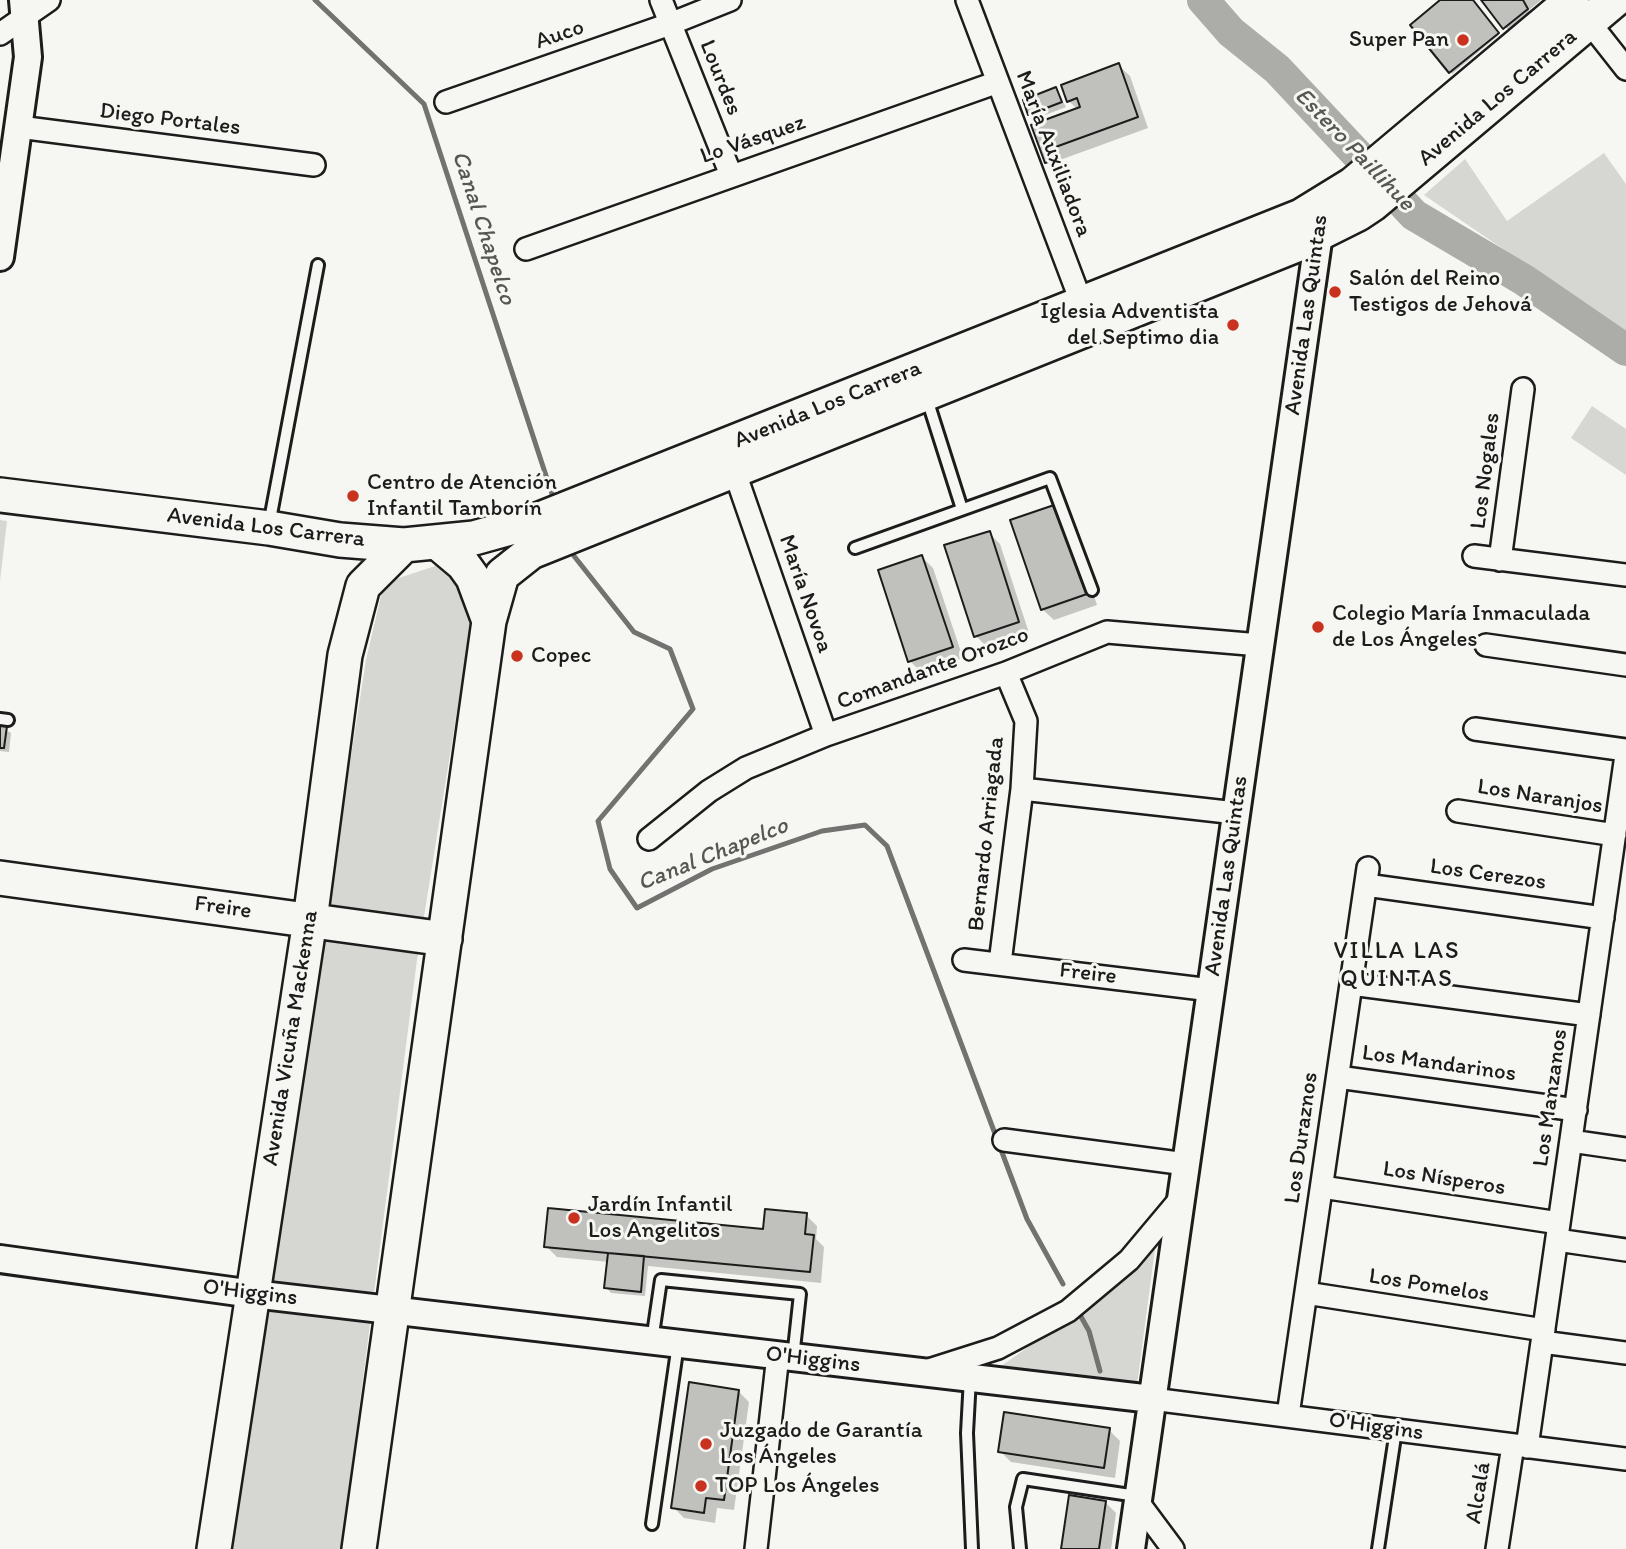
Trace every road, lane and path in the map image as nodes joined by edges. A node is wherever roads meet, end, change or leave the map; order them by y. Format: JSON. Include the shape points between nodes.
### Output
{"nodes":[{"id":1,"x":48,"y":0,"type":"edge"},
{"id":2,"x":661,"y":0,"type":"edge"},
{"id":3,"x":730,"y":0,"type":"edge"},
{"id":4,"x":967,"y":0,"type":"edge"},
{"id":5,"x":1615,"y":0,"type":"edge"},
{"id":6,"x":1572,"y":7,"type":"edge"},
{"id":7,"x":25,"y":8,"type":"edge"},
{"id":8,"x":670,"y":24,"type":"junction"},
{"id":9,"x":0,"y":34,"type":"edge"},
{"id":10,"x":1626,"y":69,"type":"edge"},
{"id":11,"x":998,"y":82,"type":"junction"},
{"id":12,"x":446,"y":102,"type":"dead end"},
{"id":13,"x":19,"y":127,"type":"junction"},
{"id":14,"x":314,"y":165,"type":"dead end"},
{"id":15,"x":731,"y":175,"type":"junction"},
{"id":16,"x":1321,"y":219,"type":"junction"},
{"id":17,"x":526,"y":249,"type":"dead end"},
{"id":18,"x":0,"y":257,"type":"edge"},
{"id":19,"x":318,"y":265,"type":"dead end"},
{"id":20,"x":1086,"y":316,"type":"junction"},
{"id":21,"x":1523,"y":389,"type":"dead end"},
{"id":22,"x":925,"y":394,"type":"junction"},
{"id":23,"x":734,"y":470,"type":"junction"},
{"id":24,"x":0,"y":495,"type":"edge"},
{"id":25,"x":962,"y":509,"type":"junction"},
{"id":26,"x":269,"y":528,"type":"junction"},
{"id":27,"x":439,"y":543,"type":"junction"},
{"id":28,"x":404,"y":545,"type":"junction"},
{"id":29,"x":855,"y":548,"type":"dead end"},
{"id":30,"x":1474,"y":556,"type":"dead end"},
{"id":31,"x":1500,"y":560,"type":"junction"},
{"id":32,"x":1626,"y":575,"type":"edge"},
{"id":33,"x":1091,"y":590,"type":"dead end"},
{"id":34,"x":489,"y":621,"type":"junction"},
{"id":35,"x":1260,"y":645,"type":"junction"},
{"id":36,"x":1486,"y":645,"type":"dead end"},
{"id":37,"x":1626,"y":664,"type":"edge"},
{"id":38,"x":1006,"y":673,"type":"junction"},
{"id":39,"x":1475,"y":729,"type":"dead end"},
{"id":40,"x":826,"y":735,"type":"junction"},
{"id":41,"x":1626,"y":750,"type":"edge"},
{"id":42,"x":1626,"y":755,"type":"edge"},
{"id":43,"x":1022,"y":789,"type":"junction"},
{"id":44,"x":1458,"y":811,"type":"dead end"},
{"id":45,"x":1236,"y":813,"type":"junction"},
{"id":46,"x":1615,"y":835,"type":"junction"},
{"id":47,"x":649,"y":839,"type":"dead end"},
{"id":48,"x":1367,"y":876,"type":"joint"},
{"id":49,"x":0,"y":878,"type":"edge"},
{"id":50,"x":1617,"y":888,"type":"edge"},
{"id":51,"x":1603,"y":918,"type":"junction"},
{"id":52,"x":310,"y":920,"type":"junction"},
{"id":53,"x":445,"y":939,"type":"junction"},
{"id":54,"x":964,"y":960,"type":"dead end"},
{"id":55,"x":1000,"y":963,"type":"junction"},
{"id":56,"x":1351,"y":984,"type":"junction"},
{"id":57,"x":1211,"y":990,"type":"junction"},
{"id":58,"x":1589,"y":1015,"type":"junction"},
{"id":59,"x":1338,"y":1077,"type":"junction"},
{"id":60,"x":1576,"y":1110,"type":"junction"},
{"id":61,"x":1004,"y":1140,"type":"dead end"},
{"id":62,"x":1571,"y":1141,"type":"junction"},
{"id":63,"x":1626,"y":1149,"type":"edge"},
{"id":64,"x":1186,"y":1164,"type":"junction"},
{"id":65,"x":1322,"y":1187,"type":"junction"},
{"id":66,"x":1181,"y":1198,"type":"junction"},
{"id":67,"x":1558,"y":1231,"type":"junction"},
{"id":68,"x":1626,"y":1250,"type":"edge"},
{"id":69,"x":0,"y":1259,"type":"edge"},
{"id":70,"x":1306,"y":1293,"type":"junction"},
{"id":71,"x":253,"y":1294,"type":"junction"},
{"id":72,"x":393,"y":1311,"type":"junction"},
{"id":73,"x":1543,"y":1336,"type":"junction"},
{"id":74,"x":652,"y":1341,"type":"junction"},
{"id":75,"x":678,"y":1344,"type":"junction"},
{"id":76,"x":1626,"y":1353,"type":"edge"},
{"id":77,"x":785,"y":1357,"type":"junction"},
{"id":78,"x":921,"y":1372,"type":"junction"},
{"id":79,"x":970,"y":1378,"type":"junction"},
{"id":80,"x":1152,"y":1399,"type":"junction"},
{"id":81,"x":1288,"y":1415,"type":"junction"},
{"id":82,"x":1396,"y":1430,"type":"junction"},
{"id":83,"x":1520,"y":1446,"type":"junction"},
{"id":84,"x":1626,"y":1459,"type":"edge"},
{"id":85,"x":1138,"y":1499,"type":"junction"},
{"id":86,"x":652,"y":1524,"type":"dead end"},
{"id":87,"x":214,"y":1549,"type":"edge"},
{"id":88,"x":359,"y":1549,"type":"edge"},
{"id":89,"x":756,"y":1549,"type":"edge"},
{"id":90,"x":972,"y":1549,"type":"edge"},
{"id":91,"x":1020,"y":1549,"type":"edge"},
{"id":92,"x":1131,"y":1549,"type":"edge"},
{"id":93,"x":1173,"y":1549,"type":"edge"},
{"id":94,"x":1378,"y":1549,"type":"edge"},
{"id":95,"x":1497,"y":1549,"type":"edge"}],
"edges":[{"from":1,"to":7,"type":"street"},
{"from":2,"to":8,"type":"street","name":"Lourdes"},
{"from":3,"to":8,"type":"street","name":"Auco"},
{"from":4,"to":11,"type":"street","name":"María Auxiliadora"},
{"from":5,"to":6,"type":"main road","name":"Avenida Los Carrera"},
{"from":6,"to":10,"type":"street"},
{"from":6,"to":16,"type":"main road","name":"Avenida Los Carrera","via":[[1363,194]]},
{"from":7,"to":9,"type":"street"},
{"from":7,"to":13,"type":"street","via":[[28,57]]},
{"from":8,"to":12,"type":"street","name":"Auco"},
{"from":8,"to":15,"type":"street","name":"Lourdes"},
{"from":11,"to":15,"type":"street","name":"Lo Vásquez"},
{"from":11,"to":20,"type":"street","name":"María Auxiliadora"},
{"from":13,"to":14,"type":"street","name":"Diego Portales"},
{"from":13,"to":18,"type":"street"},
{"from":15,"to":17,"type":"street","name":"Lo Vásquez"},
{"from":16,"to":20,"type":"main road","name":"Avenida Los Carrera"},
{"from":16,"to":35,"type":"street","name":"Avenida Las Quintas"},
{"from":19,"to":26,"type":"lane"},
{"from":20,"to":22,"type":"main road","name":"Avenida Los Carrera"},
{"from":20,"to":27,"type":"main road","name":"Avenida Los Carrera","via":[[535,522]]},
{"from":21,"to":31,"type":"street","name":"Los Nogales"},
{"from":22,"to":23,"type":"main road","name":"Avenida Los Carrera"},
{"from":22,"to":25,"type":"lane"},
{"from":23,"to":34,"type":"main road","name":"Avenida Los Carrera","via":[[531,552],[502,575]]},
{"from":23,"to":40,"type":"street","name":"María Novoa"},
{"from":24,"to":26,"type":"main road","name":"Avenida Los Carrera"},
{"from":25,"to":29,"type":"lane"},
{"from":25,"to":33,"type":"lane","via":[[1050,478]]},
{"from":26,"to":28,"type":"main road","name":"Avenida Los Carrera"},
{"from":27,"to":28,"type":"main road","name":"Avenida Los Carrera"},
{"from":27,"to":34,"type":"main road","via":[[473,578]]},
{"from":28,"to":52,"type":"main road","name":"Avenida Vicuña Mackenna","via":[[363,586],[345,655]]},
{"from":30,"to":31,"type":"street"},
{"from":31,"to":32,"type":"street"},
{"from":34,"to":53,"type":"main road"},
{"from":35,"to":38,"type":"street","name":"Comandante Orozco","via":[[1107,632]]},
{"from":35,"to":45,"type":"street","name":"Avenida Las Quintas"},
{"from":36,"to":37,"type":"street"},
{"from":38,"to":40,"type":"street","name":"Comandante Orozco"},
{"from":38,"to":43,"type":"street","name":"Bernardo Arriagada","via":[[1026,721]]},
{"from":39,"to":41,"type":"street"},
{"from":40,"to":47,"type":"street","name":"Comandante Orozco","via":[[746,768],[709,790]]},
{"from":42,"to":46,"type":"street","name":"Los Manzanos"},
{"from":43,"to":45,"type":"street"},
{"from":43,"to":55,"type":"street","name":"Bernardo Arriagada"},
{"from":44,"to":46,"type":"street","name":"Los Naranjos"},
{"from":45,"to":57,"type":"street","name":"Avenida Las Quintas"},
{"from":46,"to":50,"type":"street","name":"Los Manzanos"},
{"from":48,"to":51,"type":"street","name":"Los Cerezos"},
{"from":48,"to":56,"type":"street","name":"Los Duraznos"},
{"from":49,"to":52,"type":"main road","name":"Freire"},
{"from":50,"to":51,"type":"street","name":"Los Manzanos"},
{"from":51,"to":58,"type":"street","name":"Los Manzanos"},
{"from":52,"to":53,"type":"main road","name":"Freire"},
{"from":52,"to":71,"type":"main road","name":"Avenida Vicuña Mackenna"},
{"from":53,"to":72,"type":"main road"},
{"from":54,"to":55,"type":"street","name":"Freire"},
{"from":55,"to":57,"type":"street","name":"Freire"},
{"from":56,"to":58,"type":"street"},
{"from":56,"to":59,"type":"street","name":"Los Duraznos"},
{"from":57,"to":64,"type":"street","name":"Avenida Las Quintas"},
{"from":58,"to":60,"type":"street","name":"Los Manzanos"},
{"from":59,"to":60,"type":"street","name":"Los Mandarinos"},
{"from":59,"to":65,"type":"street","name":"Los Duraznos"},
{"from":60,"to":62,"type":"street","name":"Los Manzanos"},
{"from":61,"to":64,"type":"street"},
{"from":62,"to":63,"type":"street"},
{"from":62,"to":67,"type":"street","name":"Los Manzanos"},
{"from":64,"to":66,"type":"street","name":"Avenida Las Quintas"},
{"from":65,"to":67,"type":"street","name":"Los Nísperos"},
{"from":65,"to":70,"type":"street","name":"Los Duraznos"},
{"from":66,"to":78,"type":"street","via":[[1129,1260],[1068,1311],[998,1348]]},
{"from":66,"to":80,"type":"street","name":"Avenida Las Quintas"},
{"from":67,"to":68,"type":"street","name":"Los Nísperos"},
{"from":67,"to":73,"type":"street","name":"Los Manzanos"},
{"from":69,"to":71,"type":"street","name":"O'Higgins"},
{"from":70,"to":73,"type":"street","name":"Los Pomelos"},
{"from":70,"to":81,"type":"street","name":"Los Duraznos"},
{"from":71,"to":72,"type":"street","name":"O'Higgins"},
{"from":71,"to":87,"type":"main road","name":"Avenida Vicuña Mackenna"},
{"from":72,"to":74,"type":"street","name":"O'Higgins"},
{"from":72,"to":88,"type":"main road"},
{"from":73,"to":76,"type":"street","name":"Los Pomelos"},
{"from":73,"to":83,"type":"street","name":"Los Manzanos"},
{"from":74,"to":75,"type":"street","name":"O'Higgins"},
{"from":74,"to":77,"type":"lane","via":[[661,1280],[800,1294]]},
{"from":75,"to":77,"type":"street","name":"O'Higgins"},
{"from":75,"to":86,"type":"lane"},
{"from":77,"to":78,"type":"street","name":"O'Higgins"},
{"from":77,"to":89,"type":"street"},
{"from":78,"to":79,"type":"street","name":"O'Higgins"},
{"from":79,"to":80,"type":"street","name":"O'Higgins"},
{"from":79,"to":90,"type":"lane","via":[[967,1433]]},
{"from":80,"to":81,"type":"street","name":"O'Higgins"},
{"from":80,"to":85,"type":"street","name":"Avenida Las Quintas"},
{"from":81,"to":82,"type":"street","name":"O'Higgins"},
{"from":82,"to":83,"type":"street","name":"O'Higgins"},
{"from":82,"to":94,"type":"lane"},
{"from":83,"to":84,"type":"street","name":"O'Higgins"},
{"from":83,"to":95,"type":"street","name":"Alcalá"},
{"from":85,"to":91,"type":"lane","via":[[1023,1479],[1016,1507]]},
{"from":85,"to":92,"type":"street","name":"Avenida Las Quintas"},
{"from":85,"to":93,"type":"street"}]}
